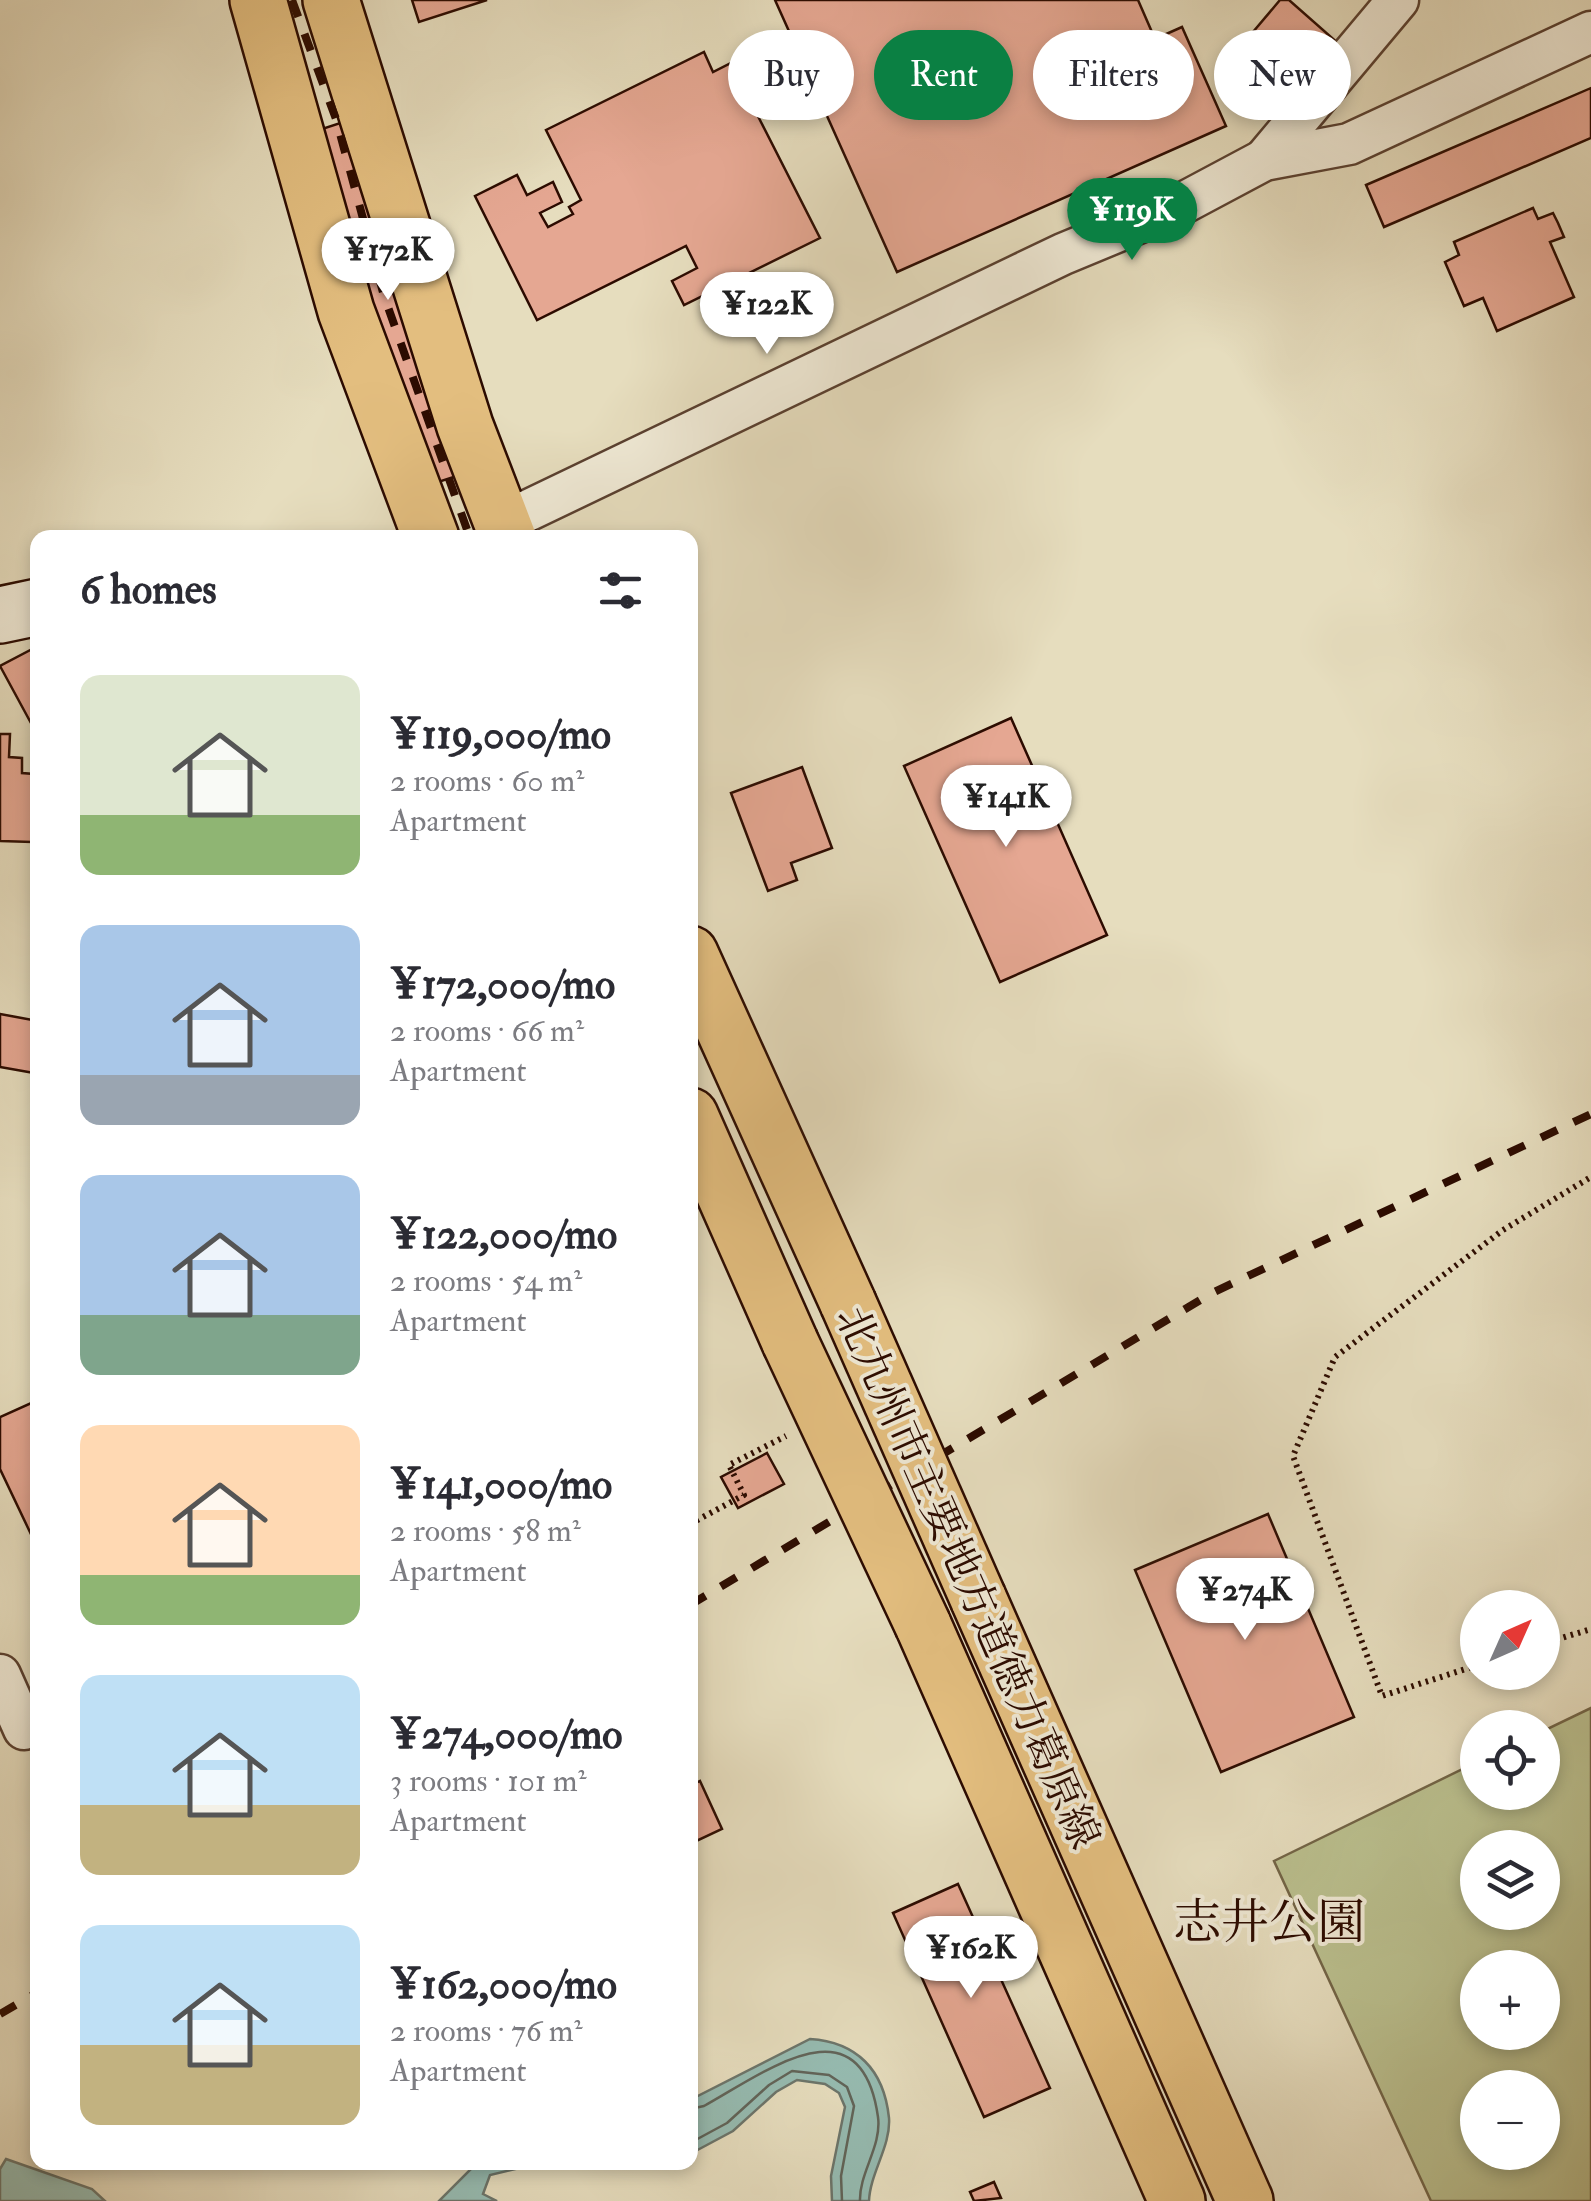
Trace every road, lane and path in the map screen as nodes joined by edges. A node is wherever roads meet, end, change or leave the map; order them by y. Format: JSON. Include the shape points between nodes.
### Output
{"nodes":[{"id":1,"x":258,"y":0,"type":"edge"},
{"id":2,"x":331,"y":0,"type":"edge"},
{"id":3,"x":1398,"y":0,"type":"edge"},
{"id":4,"x":1591,"y":32,"type":"edge"},
{"id":5,"x":1264,"y":160,"type":"junction"},
{"id":6,"x":428,"y":530,"type":"edge"},
{"id":7,"x":505,"y":530,"type":"edge"},
{"id":8,"x":30,"y":608,"type":"edge"},
{"id":9,"x":0,"y":614,"type":"edge"},
{"id":10,"x":698,"y":972,"type":"edge"},
{"id":11,"x":698,"y":1134,"type":"edge"},
{"id":12,"x":1591,"y":1177,"type":"edge"},
{"id":13,"x":793,"y":1433,"type":"dead end"},
{"id":14,"x":698,"y":1520,"type":"edge"},
{"id":15,"x":1591,"y":1629,"type":"edge"},
{"id":16,"x":1560,"y":1638,"type":"edge"},
{"id":17,"x":1460,"y":1671,"type":"edge"},
{"id":18,"x":0,"y":1675,"type":"edge"},
{"id":19,"x":24,"y":1729,"type":"dead end"},
{"id":20,"x":1177,"y":2201,"type":"edge"},
{"id":21,"x":1245,"y":2201,"type":"edge"}],
"edges":[{"from":1,"to":6,"type":"main road","via":[[346,311]]},
{"from":2,"to":7,"type":"main road","via":[[465,426]]},
{"from":3,"to":5,"type":"street"},
{"from":4,"to":5,"type":"street","via":[[1349,144]]},
{"from":5,"to":7,"type":"street"},
{"from":8,"to":9,"type":"street"},
{"from":10,"to":21,"type":"main road","name":"北九州市主要地方道徳力葛原線","bridge":true},
{"from":11,"to":20,"type":"main road","name":"北九州市主要地方道徳力葛原線","bridge":true},
{"from":12,"to":17,"type":"path","via":[[1503,1230],[1335,1357],[1293,1456],[1382,1696]]},
{"from":13,"to":14,"type":"path","via":[[729,1464],[744,1495]]},
{"from":15,"to":16,"type":"path"},
{"from":18,"to":19,"type":"street"}]}
